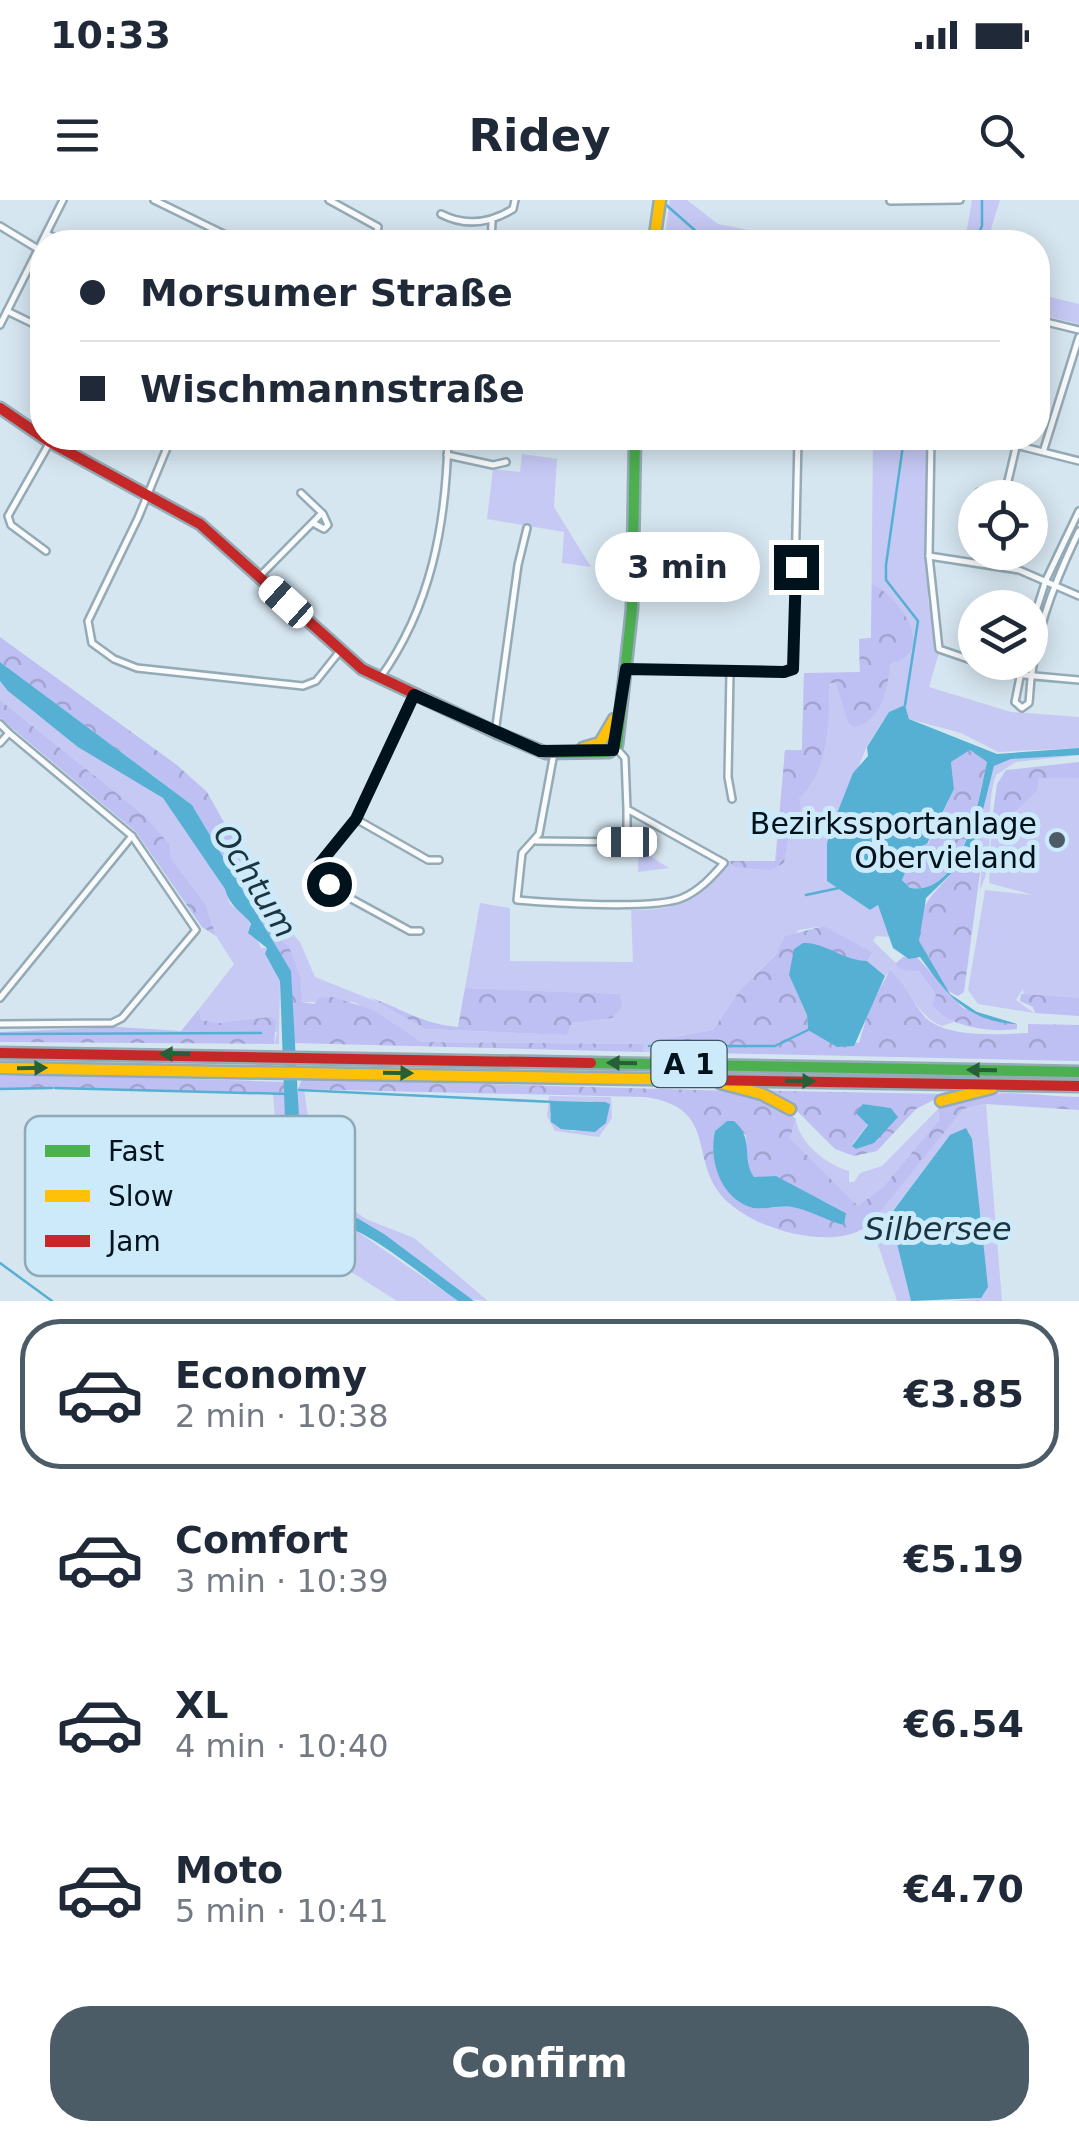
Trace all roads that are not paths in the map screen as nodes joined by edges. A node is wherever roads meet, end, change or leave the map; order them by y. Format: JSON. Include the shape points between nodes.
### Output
{"nodes":[{"id":1,"x":64,"y":200,"type":"edge"},
{"id":2,"x":154,"y":200,"type":"edge"},
{"id":3,"x":330,"y":200,"type":"edge"},
{"id":4,"x":515,"y":200,"type":"edge"},
{"id":5,"x":960,"y":200,"type":"edge"},
{"id":6,"x":890,"y":202,"type":"edge"},
{"id":7,"x":341,"y":203,"type":"edge"},
{"id":8,"x":660,"y":205,"type":"edge"},
{"id":9,"x":440,"y":214,"type":"dead end"},
{"id":10,"x":492,"y":222,"type":"junction"},
{"id":11,"x":2,"y":227,"type":"edge"},
{"id":12,"x":49,"y":230,"type":"edge"},
{"id":13,"x":215,"y":230,"type":"edge"},
{"id":14,"x":377,"y":230,"type":"edge"},
{"id":15,"x":492,"y":230,"type":"edge"},
{"id":16,"x":656,"y":230,"type":"edge"},
{"id":17,"x":30,"y":244,"type":"edge"},
{"id":18,"x":30,"y":265,"type":"edge"},
{"id":19,"x":7,"y":311,"type":"junction"},
{"id":20,"x":30,"y":322,"type":"edge"},
{"id":21,"x":0,"y":324,"type":"edge"},
{"id":22,"x":1050,"y":324,"type":"edge"},
{"id":23,"x":1079,"y":333,"type":"edge"},
{"id":24,"x":0,"y":408,"type":"edge"},
{"id":25,"x":30,"y":428,"type":"edge"},
{"id":26,"x":1050,"y":429,"type":"edge"},
{"id":27,"x":45,"y":450,"type":"edge"},
{"id":28,"x":65,"y":450,"type":"edge"},
{"id":29,"x":166,"y":450,"type":"edge"},
{"id":30,"x":448,"y":450,"type":"edge"},
{"id":31,"x":635,"y":450,"type":"edge"},
{"id":32,"x":798,"y":450,"type":"edge"},
{"id":33,"x":931,"y":450,"type":"edge"},
{"id":34,"x":1015,"y":450,"type":"edge"},
{"id":35,"x":1047,"y":450,"type":"edge"},
{"id":36,"x":448,"y":455,"type":"junction"},
{"id":37,"x":1079,"y":461,"type":"edge"},
{"id":38,"x":506,"y":462,"type":"dead end"},
{"id":39,"x":1008,"y":480,"type":"edge"},
{"id":40,"x":146,"y":493,"type":"junction"},
{"id":41,"x":301,"y":493,"type":"dead end"},
{"id":42,"x":1079,"y":511,"type":"edge"},
{"id":43,"x":322,"y":514,"type":"junction"},
{"id":44,"x":313,"y":523,"type":"junction"},
{"id":45,"x":527,"y":528,"type":"dead end"},
{"id":46,"x":1079,"y":531,"type":"edge"},
{"id":47,"x":46,"y":551,"type":"dead end"},
{"id":48,"x":929,"y":556,"type":"junction"},
{"id":49,"x":958,"y":559,"type":"edge"},
{"id":50,"x":1012,"y":570,"type":"edge"},
{"id":51,"x":260,"y":578,"type":"junction"},
{"id":52,"x":1046,"y":580,"type":"junction"},
{"id":53,"x":1054,"y":584,"type":"junction"},
{"id":54,"x":1043,"y":590,"type":"edge"},
{"id":55,"x":1079,"y":596,"type":"edge"},
{"id":56,"x":1048,"y":607,"type":"edge"},
{"id":57,"x":340,"y":651,"type":"junction"},
{"id":58,"x":958,"y":657,"type":"edge"},
{"id":59,"x":626,"y":669,"type":"junction"},
{"id":60,"x":730,"y":672,"type":"junction"},
{"id":61,"x":1048,"y":677,"type":"edge"},
{"id":62,"x":380,"y":678,"type":"junction"},
{"id":63,"x":1020,"y":680,"type":"edge"},
{"id":64,"x":1030,"y":680,"type":"edge"},
{"id":65,"x":1079,"y":680,"type":"edge"},
{"id":66,"x":414,"y":695,"type":"junction"},
{"id":67,"x":0,"y":724,"type":"edge"},
{"id":68,"x":9,"y":733,"type":"junction"},
{"id":69,"x":495,"y":733,"type":"junction"},
{"id":70,"x":0,"y":743,"type":"edge"},
{"id":71,"x":608,"y":743,"type":"junction"},
{"id":72,"x":554,"y":753,"type":"junction"},
{"id":73,"x":732,"y":799,"type":"dead end"},
{"id":74,"x":627,"y":809,"type":"junction"},
{"id":75,"x":356,"y":819,"type":"junction"},
{"id":76,"x":132,"y":836,"type":"junction"},
{"id":77,"x":536,"y":841,"type":"junction"},
{"id":78,"x":439,"y":860,"type":"dead end"},
{"id":79,"x":420,"y":930,"type":"dead end"},
{"id":80,"x":0,"y":998,"type":"edge"},
{"id":81,"x":0,"y":1024,"type":"edge"},
{"id":82,"x":0,"y":1053,"type":"edge"},
{"id":83,"x":0,"y":1068,"type":"edge"},
{"id":84,"x":1079,"y":1072,"type":"edge"},
{"id":85,"x":702,"y":1079,"type":"junction"},
{"id":86,"x":1009,"y":1085,"type":"junction"},
{"id":87,"x":1079,"y":1086,"type":"edge"},
{"id":88,"x":941,"y":1101,"type":"dead end"},
{"id":89,"x":790,"y":1109,"type":"dead end"}],
"edges":[{"from":1,"to":12,"type":"street"},
{"from":2,"to":13,"type":"street"},
{"from":3,"to":7,"type":"street"},
{"from":4,"to":10,"type":"street","via":[[513,209]]},
{"from":5,"to":6,"type":"street"},
{"from":7,"to":14,"type":"street"},
{"from":8,"to":16,"type":"main road"},
{"from":9,"to":10,"type":"street"},
{"from":10,"to":15,"type":"street"},
{"from":11,"to":17,"type":"street"},
{"from":18,"to":19,"type":"street"},
{"from":19,"to":20,"type":"street"},
{"from":19,"to":21,"type":"street"},
{"from":22,"to":23,"type":"street"},
{"from":23,"to":26,"type":"street"},
{"from":24,"to":25,"type":"main road"},
{"from":27,"to":47,"type":"street","via":[[8,516]]},
{"from":28,"to":40,"type":"main road"},
{"from":29,"to":40,"type":"street"},
{"from":30,"to":36,"type":"street"},
{"from":31,"to":59,"type":"main road"},
{"from":32,"to":60,"type":"street","via":[[793,669]]},
{"from":33,"to":48,"type":"street"},
{"from":34,"to":39,"type":"street"},
{"from":35,"to":37,"type":"street"},
{"from":36,"to":38,"type":"street"},
{"from":36,"to":62,"type":"street","via":[[422,601]]},
{"from":40,"to":51,"type":"main road","via":[[202,525]]},
{"from":40,"to":57,"type":"street","via":[[88,620],[95,647],[137,668],[303,686],[316,681]]},
{"from":41,"to":43,"type":"street"},
{"from":42,"to":52,"type":"street"},
{"from":43,"to":44,"type":"street"},
{"from":43,"to":44,"type":"street","via":[[324,529]]},
{"from":44,"to":51,"type":"street"},
{"from":45,"to":69,"type":"street"},
{"from":46,"to":53,"type":"street"},
{"from":48,"to":49,"type":"street"},
{"from":48,"to":58,"type":"street","via":[[939,649]]},
{"from":50,"to":52,"type":"street"},
{"from":51,"to":57,"type":"main road"},
{"from":52,"to":53,"type":"street"},
{"from":52,"to":54,"type":"street"},
{"from":53,"to":55,"type":"street"},
{"from":53,"to":56,"type":"street"},
{"from":57,"to":62,"type":"main road"},
{"from":59,"to":60,"type":"street"},
{"from":59,"to":71,"type":"main road"},
{"from":60,"to":73,"type":"street"},
{"from":61,"to":65,"type":"street"},
{"from":62,"to":66,"type":"main road"},
{"from":63,"to":64,"type":"street","via":[[1015,702],[1022,708],[1029,703]]},
{"from":66,"to":69,"type":"main road"},
{"from":66,"to":75,"type":"street"},
{"from":67,"to":68,"type":"street"},
{"from":68,"to":70,"type":"street"},
{"from":68,"to":76,"type":"street"},
{"from":69,"to":72,"type":"main road"},
{"from":71,"to":72,"type":"main road"},
{"from":71,"to":74,"type":"street","via":[[625,758]]},
{"from":72,"to":77,"type":"street"},
{"from":74,"to":77,"type":"street","via":[[627,842]]},
{"from":74,"to":77,"type":"street","via":[[724,863],[695,891],[666,903],[517,900],[522,853]]},
{"from":75,"to":78,"type":"street"},
{"from":75,"to":79,"type":"street","via":[[313,872],[410,931]]},
{"from":76,"to":80,"type":"street"},
{"from":76,"to":81,"type":"street","via":[[195,925],[192,937],[112,1023]]},
{"from":84,"to":82,"type":"main road","number":"A 1","one_way":true},
{"from":83,"to":85,"type":"main road","number":"A 1","one_way":true},
{"from":85,"to":86,"type":"main road","number":"A 1","one_way":true},
{"from":85,"to":89,"type":"main road","via":[[762,1094]]},
{"from":86,"to":87,"type":"main road","number":"A 1"},
{"from":86,"to":88,"type":"main road"}]}
